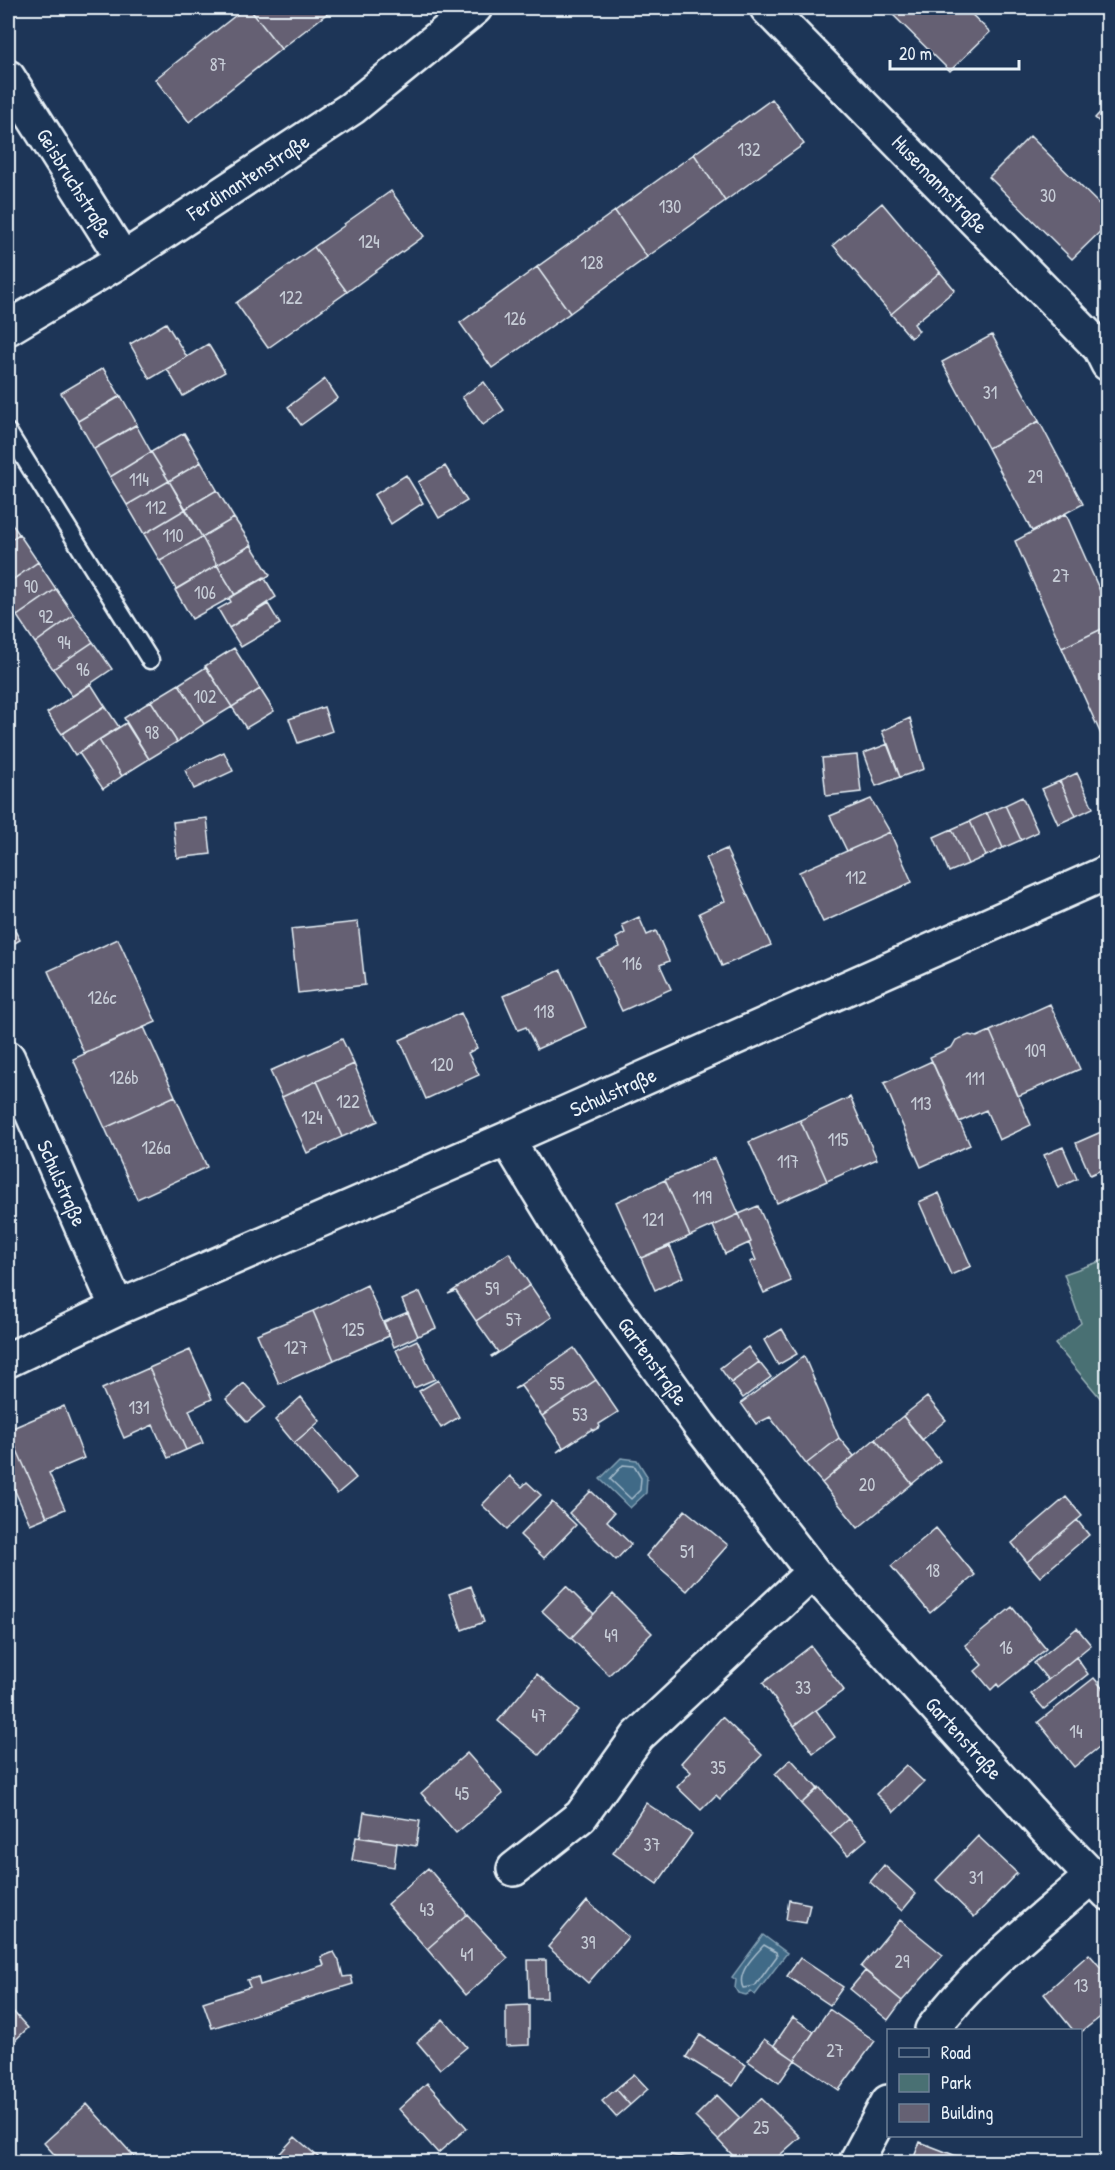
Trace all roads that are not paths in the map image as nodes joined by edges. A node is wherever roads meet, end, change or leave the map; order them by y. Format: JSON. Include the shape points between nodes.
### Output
{"nodes":[{"id":1,"x":475,"y":8,"type":"edge"},
{"id":2,"x":767,"y":8,"type":"edge"},
{"id":3,"x":8,"y":77,"type":"edge"},
{"id":4,"x":123,"y":259,"type":"junction"},
{"id":5,"x":8,"y":328,"type":"edge"},
{"id":6,"x":1105,"y":350,"type":"edge"},
{"id":7,"x":8,"y":432,"type":"edge"},
{"id":8,"x":150,"y":660,"type":"dead end"},
{"id":9,"x":1107,"y":872,"type":"edge"},
{"id":10,"x":8,"y":1058,"type":"edge"},
{"id":11,"x":507,"y":1139,"type":"junction"},
{"id":12,"x":117,"y":1308,"type":"junction"},
{"id":13,"x":8,"y":1360,"type":"edge"},
{"id":14,"x":813,"y":1572,"type":"junction"},
{"id":15,"x":514,"y":1869,"type":"dead end"},
{"id":16,"x":1099,"y":1885,"type":"edge"},
{"id":17,"x":933,"y":2029,"type":"edge"},
{"id":18,"x":887,"y":2104,"type":"edge"},
{"id":19,"x":856,"y":2163,"type":"edge"}],
"edges":[{"from":1,"to":4,"type":"street","name":"Ferdinantenstraße","via":[[352,108]]},
{"from":2,"to":6,"type":"street","name":"Husemannstraße"},
{"from":3,"to":4,"type":"street","name":"Geisbruchstraße"},
{"from":4,"to":5,"type":"street","name":"Ferdinantenstraße"},
{"from":7,"to":8,"type":"lane"},
{"from":9,"to":11,"type":"street","name":"Schulstraße"},
{"from":10,"to":12,"type":"street","name":"Schulstraße"},
{"from":11,"to":12,"type":"street","name":"Schulstraße"},
{"from":11,"to":14,"type":"street","name":"Gartenstraße","via":[[583,1264],[700,1426]]},
{"from":12,"to":13,"type":"street","name":"Schulstraße"},
{"from":14,"to":15,"type":"street","via":[[638,1736],[581,1816]]},
{"from":14,"to":16,"type":"street","name":"Gartenstraße"},
{"from":16,"to":17,"type":"street","name":"Gartenstraße","via":[[977,1977]]},
{"from":18,"to":19,"type":"street"}]}
